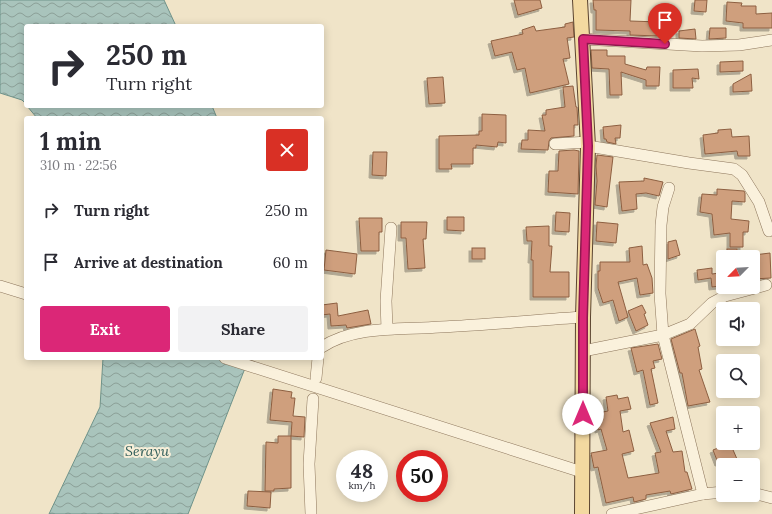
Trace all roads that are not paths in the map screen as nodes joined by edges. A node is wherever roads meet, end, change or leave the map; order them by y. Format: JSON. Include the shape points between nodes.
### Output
{"nodes":[{"id":1,"x":580,"y":0,"type":"edge"},
{"id":2,"x":583,"y":39,"type":"junction"},
{"id":3,"x":772,"y":40,"type":"edge"},
{"id":4,"x":555,"y":144,"type":"dead end"},
{"id":5,"x":588,"y":144,"type":"junction"},
{"id":6,"x":669,"y":188,"type":"dead end"},
{"id":7,"x":391,"y":228,"type":"dead end"},
{"id":8,"x":769,"y":231,"type":"dead end"},
{"id":9,"x":766,"y":285,"type":"dead end"},
{"id":10,"x":0,"y":286,"type":"edge"},
{"id":11,"x":24,"y":293,"type":"edge"},
{"id":12,"x":583,"y":318,"type":"junction"},
{"id":13,"x":387,"y":328,"type":"junction"},
{"id":14,"x":662,"y":335,"type":"junction"},
{"id":15,"x":324,"y":346,"type":"edge"},
{"id":16,"x":583,"y":351,"type":"junction"},
{"id":17,"x":232,"y":360,"type":"edge"},
{"id":18,"x":318,"y":360,"type":"edge"},
{"id":19,"x":316,"y":378,"type":"dead end"},
{"id":20,"x":313,"y":399,"type":"dead end"},
{"id":21,"x":582,"y":472,"type":"junction"},
{"id":22,"x":716,"y":493,"type":"edge"},
{"id":23,"x":703,"y":494,"type":"junction"},
{"id":24,"x":760,"y":495,"type":"edge"},
{"id":25,"x":772,"y":498,"type":"edge"},
{"id":26,"x":311,"y":514,"type":"edge"},
{"id":27,"x":582,"y":514,"type":"edge"},
{"id":28,"x":612,"y":514,"type":"edge"}],
"edges":[{"from":1,"to":2,"type":"main road"},
{"from":2,"to":3,"type":"street","via":[[702,46]]},
{"from":2,"to":5,"type":"main road"},
{"from":4,"to":5,"type":"street"},
{"from":5,"to":8,"type":"street","via":[[734,169],[742,175],[759,202]]},
{"from":5,"to":12,"type":"main road"},
{"from":6,"to":14,"type":"street","via":[[660,225]]},
{"from":7,"to":13,"type":"street","via":[[386,301]]},
{"from":9,"to":14,"type":"street","via":[[725,296],[712,303],[690,324]]},
{"from":10,"to":11,"type":"street"},
{"from":12,"to":13,"type":"street"},
{"from":12,"to":16,"type":"main road"},
{"from":13,"to":15,"type":"street","via":[[344,337]]},
{"from":14,"to":16,"type":"street"},
{"from":14,"to":23,"type":"street"},
{"from":16,"to":21,"type":"main road"},
{"from":17,"to":21,"type":"street"},
{"from":18,"to":19,"type":"street"},
{"from":20,"to":26,"type":"street","via":[[309,464]]},
{"from":21,"to":27,"type":"main road"},
{"from":22,"to":23,"type":"street"},
{"from":23,"to":28,"type":"street"},
{"from":24,"to":25,"type":"street"}]}
